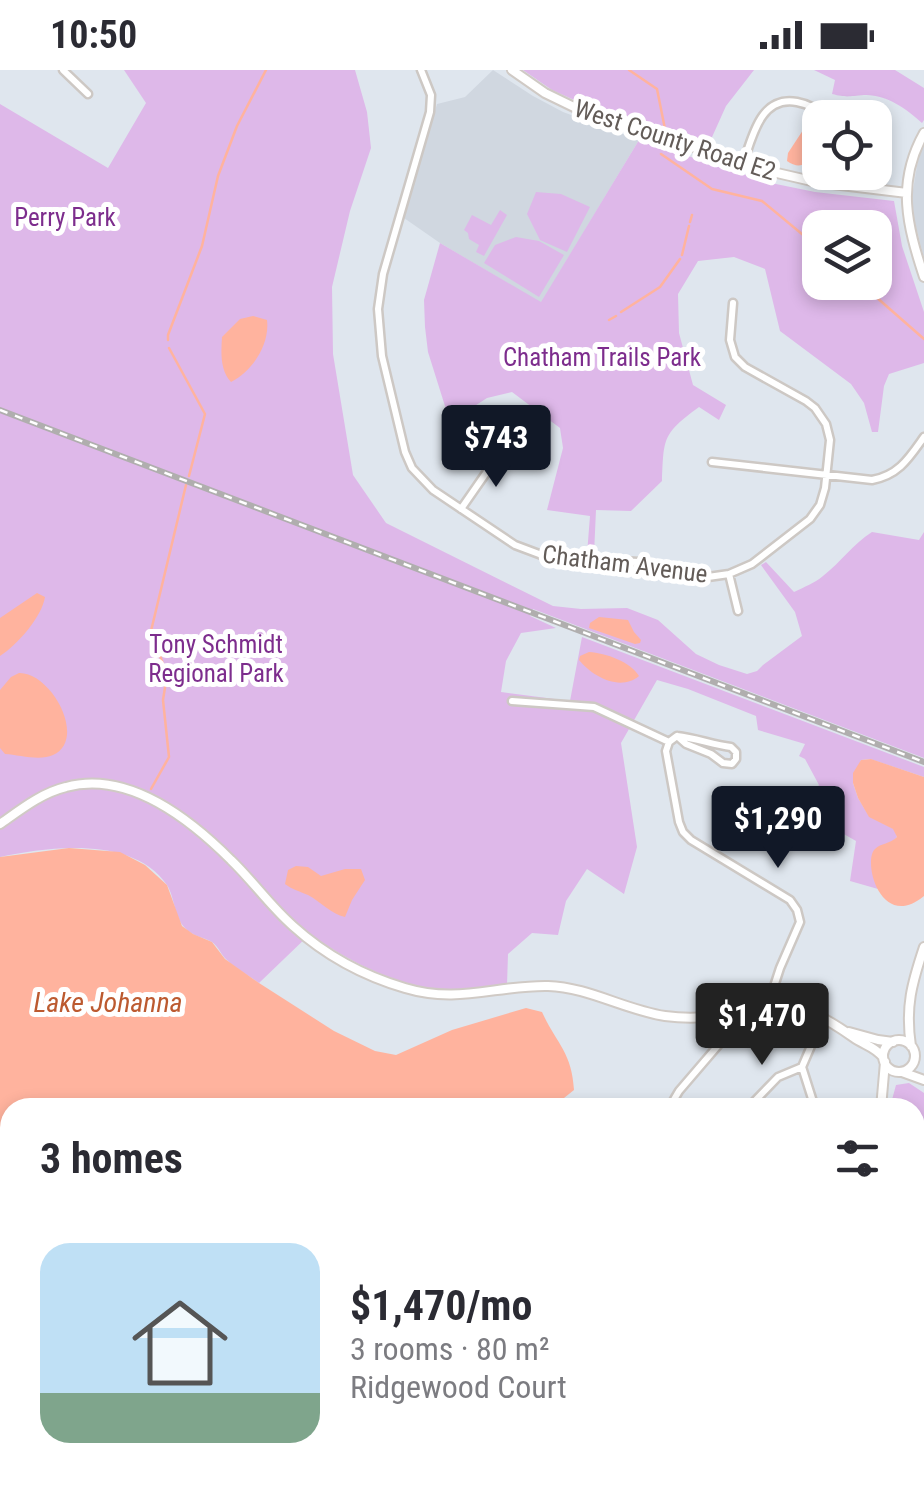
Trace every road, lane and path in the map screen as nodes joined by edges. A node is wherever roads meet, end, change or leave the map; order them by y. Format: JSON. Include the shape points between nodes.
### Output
{"nodes":[{"id":1,"x":62,"y":70,"type":"edge"},
{"id":2,"x":421,"y":70,"type":"edge"},
{"id":3,"x":512,"y":70,"type":"edge"},
{"id":4,"x":88,"y":94,"type":"dead end"},
{"id":5,"x":802,"y":105,"type":"edge"},
{"id":6,"x":924,"y":133,"type":"edge"},
{"id":7,"x":743,"y":164,"type":"junction"},
{"id":8,"x":906,"y":193,"type":"junction"},
{"id":9,"x":924,"y":277,"type":"edge"},
{"id":10,"x":734,"y":302,"type":"dead end"},
{"id":11,"x":924,"y":437,"type":"edge"},
{"id":12,"x":502,"y":450,"type":"dead end"},
{"id":13,"x":712,"y":462,"type":"dead end"},
{"id":14,"x":826,"y":476,"type":"junction"},
{"id":15,"x":461,"y":509,"type":"junction"},
{"id":16,"x":729,"y":574,"type":"junction"},
{"id":17,"x":738,"y":611,"type":"dead end"},
{"id":18,"x":512,"y":701,"type":"dead end"},
{"id":19,"x":677,"y":736,"type":"junction"},
{"id":20,"x":669,"y":742,"type":"junction"},
{"id":21,"x":0,"y":824,"type":"edge"},
{"id":22,"x":924,"y":947,"type":"edge"},
{"id":23,"x":768,"y":1005,"type":"junction"},
{"id":24,"x":908,"y":1012,"type":"junction"},
{"id":25,"x":734,"y":1013,"type":"junction"},
{"id":26,"x":822,"y":1018,"type":"junction"},
{"id":27,"x":844,"y":1031,"type":"junction"},
{"id":28,"x":893,"y":1041,"type":"junction"},
{"id":29,"x":911,"y":1046,"type":"junction"},
{"id":30,"x":916,"y":1058,"type":"junction"},
{"id":31,"x":884,"y":1060,"type":"junction"},
{"id":32,"x":802,"y":1067,"type":"junction"},
{"id":33,"x":924,"y":1071,"type":"edge"},
{"id":34,"x":900,"y":1072,"type":"junction"},
{"id":35,"x":924,"y":1080,"type":"edge"},
{"id":36,"x":884,"y":1092,"type":"junction"},
{"id":37,"x":675,"y":1098,"type":"edge"},
{"id":38,"x":757,"y":1098,"type":"edge"},
{"id":39,"x":813,"y":1098,"type":"edge"},
{"id":40,"x":883,"y":1098,"type":"edge"}],
"edges":[{"from":1,"to":4,"type":"street"},
{"from":2,"to":15,"type":"street","name":"Chatham Avenue","via":[[430,112],[383,274],[380,345],[412,468]]},
{"from":3,"to":7,"type":"street","name":"West County Road E2","via":[[580,110]]},
{"from":5,"to":7,"type":"street","via":[[791,101],[766,111]]},
{"from":6,"to":8,"type":"street"},
{"from":7,"to":8,"type":"street","name":"West County Road E2","via":[[790,178]]},
{"from":8,"to":9,"type":"street"},
{"from":10,"to":14,"type":"street","name":"Chatham Avenue","via":[[735,357],[821,416],[830,440]]},
{"from":11,"to":14,"type":"street","via":[[888,476]]},
{"from":12,"to":15,"type":"street"},
{"from":13,"to":14,"type":"street"},
{"from":14,"to":16,"type":"street","name":"Chatham Avenue","via":[[810,520]]},
{"from":15,"to":16,"type":"street","name":"Chatham Avenue","via":[[537,555],[638,562],[696,577]]},
{"from":16,"to":17,"type":"street"},
{"from":18,"to":20,"type":"street","via":[[594,708]]},
{"from":19,"to":19,"type":"street","via":[[726,764],[736,759],[732,748]]},
{"from":19,"to":20,"type":"street"},
{"from":20,"to":23,"type":"street","via":[[683,832],[790,900],[799,915]]},
{"from":21,"to":25,"type":"street","via":[[57,790],[118,786],[196,829],[306,938],[390,983],[453,996],[552,986],[674,1017]]},
{"from":22,"to":24,"type":"street"},
{"from":23,"to":25,"type":"street"},
{"from":23,"to":26,"type":"street"},
{"from":24,"to":28,"type":"street"},
{"from":24,"to":29,"type":"street"},
{"from":25,"to":37,"type":"street","via":[[727,1035]]},
{"from":26,"to":27,"type":"street"},
{"from":26,"to":32,"type":"street"},
{"from":27,"to":28,"type":"street"},
{"from":27,"to":31,"type":"street"},
{"from":28,"to":29,"type":"street"},
{"from":28,"to":31,"type":"street"},
{"from":29,"to":30,"type":"street"},
{"from":30,"to":33,"type":"street"},
{"from":30,"to":34,"type":"street"},
{"from":31,"to":34,"type":"street"},
{"from":31,"to":36,"type":"street"},
{"from":32,"to":38,"type":"street","via":[[778,1076]]},
{"from":32,"to":39,"type":"street"},
{"from":34,"to":35,"type":"street"},
{"from":34,"to":36,"type":"street"},
{"from":36,"to":40,"type":"street"}]}
